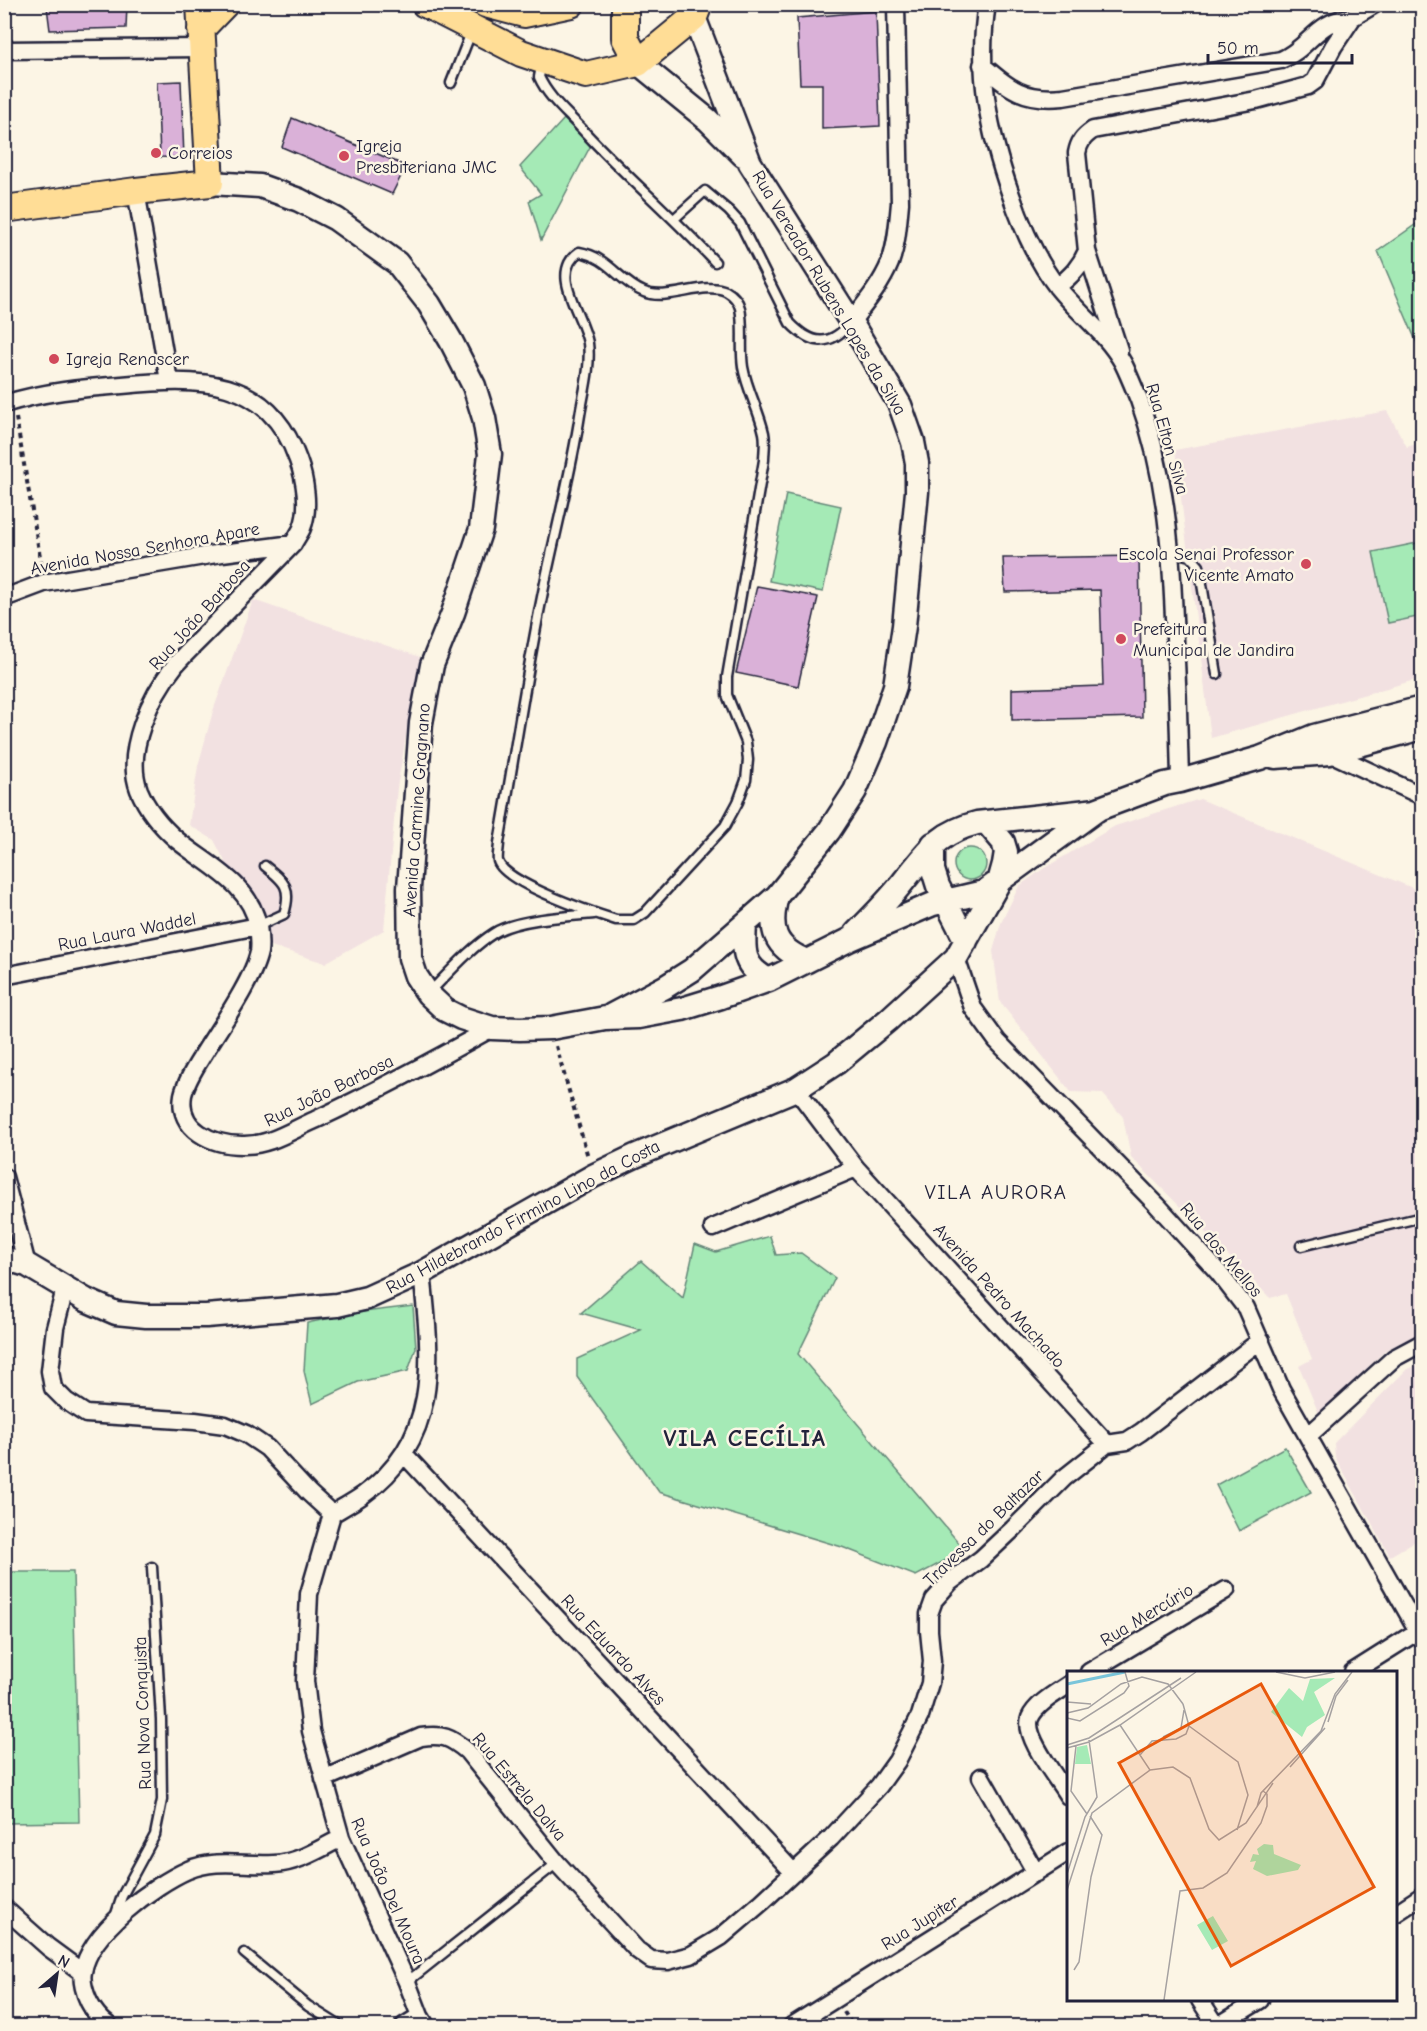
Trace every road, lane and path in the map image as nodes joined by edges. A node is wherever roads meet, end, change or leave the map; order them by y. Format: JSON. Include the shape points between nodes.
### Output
{"nodes":[{"id":1,"x":225,"y":4,"type":"edge"},
{"id":2,"x":424,"y":4,"type":"edge"},
{"id":3,"x":485,"y":4,"type":"edge"},
{"id":4,"x":572,"y":4,"type":"edge"},
{"id":5,"x":625,"y":4,"type":"edge"},
{"id":6,"x":896,"y":4,"type":"edge"},
{"id":7,"x":987,"y":4,"type":"edge"},
{"id":8,"x":1375,"y":4,"type":"edge"},
{"id":9,"x":694,"y":9,"type":"edge"},
{"id":10,"x":1353,"y":17,"type":"junction"},
{"id":11,"x":201,"y":27,"type":"edge"},
{"id":12,"x":472,"y":29,"type":"junction"},
{"id":13,"x":4,"y":50,"type":"edge"},
{"id":14,"x":542,"y":62,"type":"junction"},
{"id":15,"x":638,"y":63,"type":"junction"},
{"id":16,"x":982,"y":64,"type":"junction"},
{"id":17,"x":451,"y":83,"type":"dead end"},
{"id":18,"x":750,"y":163,"type":"junction"},
{"id":19,"x":210,"y":183,"type":"junction"},
{"id":20,"x":136,"y":191,"type":"junction"},
{"id":21,"x":4,"y":209,"type":"edge"},
{"id":22,"x":674,"y":219,"type":"junction"},
{"id":23,"x":1087,"y":251,"type":"junction"},
{"id":24,"x":715,"y":262,"type":"dead end"},
{"id":25,"x":1057,"y":287,"type":"junction"},
{"id":26,"x":851,"y":322,"type":"junction"},
{"id":27,"x":1122,"y":362,"type":"junction"},
{"id":28,"x":169,"y":381,"type":"junction"},
{"id":29,"x":9,"y":403,"type":"edge"},
{"id":30,"x":293,"y":544,"type":"junction"},
{"id":31,"x":1171,"y":551,"type":"junction"},
{"id":32,"x":44,"y":583,"type":"junction"},
{"id":33,"x":4,"y":598,"type":"edge"},
{"id":34,"x":1217,"y":674,"type":"dead end"},
{"id":35,"x":1422,"y":708,"type":"edge"},
{"id":36,"x":1422,"y":728,"type":"edge"},
{"id":37,"x":1314,"y":736,"type":"junction"},
{"id":38,"x":1330,"y":753,"type":"junction"},
{"id":39,"x":1260,"y":758,"type":"junction"},
{"id":40,"x":1180,"y":781,"type":"junction"},
{"id":41,"x":1422,"y":796,"type":"edge"},
{"id":42,"x":1098,"y":809,"type":"junction"},
{"id":43,"x":986,"y":822,"type":"junction"},
{"id":44,"x":933,"y":844,"type":"junction"},
{"id":45,"x":265,"y":866,"type":"dead end"},
{"id":46,"x":999,"y":882,"type":"junction"},
{"id":47,"x":777,"y":896,"type":"junction"},
{"id":48,"x":945,"y":900,"type":"junction"},
{"id":49,"x":598,"y":914,"type":"junction"},
{"id":50,"x":745,"y":925,"type":"junction"},
{"id":51,"x":258,"y":926,"type":"junction"},
{"id":52,"x":851,"y":939,"type":"junction"},
{"id":53,"x":961,"y":950,"type":"junction"},
{"id":54,"x":807,"y":961,"type":"junction"},
{"id":55,"x":4,"y":976,"type":"edge"},
{"id":56,"x":769,"y":980,"type":"junction"},
{"id":57,"x":428,"y":994,"type":"junction"},
{"id":58,"x":605,"y":1018,"type":"junction"},
{"id":59,"x":492,"y":1028,"type":"junction"},
{"id":60,"x":551,"y":1028,"type":"junction"},
{"id":61,"x":796,"y":1089,"type":"junction"},
{"id":62,"x":856,"y":1168,"type":"junction"},
{"id":63,"x":593,"y":1176,"type":"junction"},
{"id":64,"x":4,"y":1177,"type":"edge"},
{"id":65,"x":1422,"y":1217,"type":"edge"},
{"id":66,"x":713,"y":1228,"type":"dead end"},
{"id":67,"x":1301,"y":1246,"type":"dead end"},
{"id":68,"x":4,"y":1258,"type":"edge"},
{"id":69,"x":27,"y":1265,"type":"junction"},
{"id":70,"x":422,"y":1273,"type":"junction"},
{"id":71,"x":65,"y":1289,"type":"junction"},
{"id":72,"x":1261,"y":1340,"type":"junction"},
{"id":73,"x":1422,"y":1343,"type":"edge"},
{"id":74,"x":1308,"y":1436,"type":"junction"},
{"id":75,"x":1107,"y":1444,"type":"junction"},
{"id":76,"x":404,"y":1454,"type":"junction"},
{"id":77,"x":332,"y":1514,"type":"junction"},
{"id":78,"x":152,"y":1567,"type":"dead end"},
{"id":79,"x":1226,"y":1590,"type":"dead end"},
{"id":80,"x":1420,"y":1634,"type":"edge"},
{"id":81,"x":1091,"y":1671,"type":"edge"},
{"id":82,"x":1355,"y":1671,"type":"edge"},
{"id":83,"x":1067,"y":1686,"type":"edge"},
{"id":84,"x":981,"y":1777,"type":"dead end"},
{"id":85,"x":324,"y":1779,"type":"junction"},
{"id":86,"x":1067,"y":1794,"type":"edge"},
{"id":87,"x":341,"y":1838,"type":"junction"},
{"id":88,"x":1067,"y":1853,"type":"edge"},
{"id":89,"x":557,"y":1863,"type":"junction"},
{"id":90,"x":794,"y":1873,"type":"junction"},
{"id":91,"x":1036,"y":1873,"type":"junction"},
{"id":92,"x":1422,"y":1896,"type":"edge"},
{"id":93,"x":4,"y":1908,"type":"edge"},
{"id":94,"x":1397,"y":1912,"type":"edge"},
{"id":95,"x":114,"y":1920,"type":"junction"},
{"id":96,"x":244,"y":1953,"type":"dead end"},
{"id":97,"x":651,"y":1960,"type":"joint"},
{"id":98,"x":82,"y":1972,"type":"junction"},
{"id":99,"x":407,"y":1982,"type":"junction"},
{"id":100,"x":1201,"y":2001,"type":"edge"},
{"id":101,"x":1258,"y":2001,"type":"edge"},
{"id":102,"x":423,"y":2021,"type":"edge"},
{"id":103,"x":110,"y":2026,"type":"edge"},
{"id":104,"x":340,"y":2026,"type":"edge"},
{"id":105,"x":404,"y":2026,"type":"edge"},
{"id":106,"x":792,"y":2026,"type":"edge"},
{"id":107,"x":1217,"y":2026,"type":"edge"}],
"edges":[{"from":1,"to":11,"type":"main road"},
{"from":2,"to":12,"type":"main road","name":"Rua Vereador Rubens Lopes da Silva"},
{"from":3,"to":4,"type":"main road","via":[[524,14]]},
{"from":5,"to":15,"type":"main road","name":"Rua Vereador Rubens Lopes da Silva","via":[[625,38]]},
{"from":6,"to":26,"type":"street","via":[[900,203],[897,234],[889,264]]},
{"from":7,"to":16,"type":"street","name":"Rua Elton Silva"},
{"from":8,"to":10,"type":"street"},
{"from":9,"to":15,"type":"main road","name":"Rua Vereador Rubens Lopes da Silva"},
{"from":9,"to":18,"type":"street","name":"Rua Vereador Rubens Lopes da Silva"},
{"from":10,"to":16,"type":"street","via":[[1330,22],[1293,55],[1281,60],[1063,97],[1043,99],[1022,94]]},
{"from":10,"to":23,"type":"street","via":[[1315,81],[1308,86],[1256,100],[1093,130],[1085,136],[1077,153]]},
{"from":11,"to":13,"type":"street"},
{"from":11,"to":19,"type":"main road"},
{"from":12,"to":14,"type":"main road","name":"Rua Vereador Rubens Lopes da Silva"},
{"from":12,"to":17,"type":"lane"},
{"from":14,"to":15,"type":"main road","name":"Rua Vereador Rubens Lopes da Silva","via":[[586,75]]},
{"from":14,"to":22,"type":"lane","via":[[539,77],[549,96]]},
{"from":15,"to":18,"type":"street","name":"Rua Vereador Rubens Lopes da Silva","via":[[708,120]]},
{"from":16,"to":25,"type":"street","name":"Rua Elton Silva","via":[[986,108],[998,157],[1020,220]]},
{"from":18,"to":26,"type":"street","name":"Rua Vereador Rubens Lopes da Silva"},
{"from":19,"to":20,"type":"main road","name":"Avenida Carmine Gragnano"},
{"from":19,"to":57,"type":"street","name":"Avenida Carmine Gragnano","via":[[260,186],[298,200],[336,219],[397,262],[451,341],[474,386],[484,418],[490,454],[481,530],[432,665],[421,723],[408,935],[416,976]]},
{"from":20,"to":21,"type":"main road","name":"Avenida Carmine Gragnano"},
{"from":20,"to":28,"type":"street"},
{"from":22,"to":24,"type":"lane"},
{"from":22,"to":26,"type":"lane","via":[[705,191],[740,223],[790,323],[802,335],[816,341],[828,340]]},
{"from":23,"to":25,"type":"street","via":[[1081,265]]},
{"from":23,"to":27,"type":"street"},
{"from":25,"to":27,"type":"street","name":"Rua Elton Silva"},
{"from":26,"to":47,"type":"street","name":"Rua Vereador Rubens Lopes da Silva","via":[[900,405],[917,463],[904,626],[895,686],[855,792],[830,831]]},
{"from":27,"to":31,"type":"street","name":"Rua Elton Silva","via":[[1139,401],[1157,462]]},
{"from":28,"to":29,"type":"street","name":"Rua João Barbosa","via":[[63,390]]},
{"from":28,"to":30,"type":"street","name":"Rua João Barbosa","via":[[218,384],[257,401],[272,415],[294,449],[305,489],[303,526]]},
{"from":29,"to":32,"type":"path"},
{"from":30,"to":32,"type":"street","name":"Avenida Nossa Senhora Apare"},
{"from":30,"to":51,"type":"street","name":"Rua João Barbosa","via":[[176,665],[156,694],[137,742],[138,789],[150,811],[177,839],[238,887]]},
{"from":31,"to":34,"type":"lane","via":[[1190,556],[1198,566]]},
{"from":31,"to":40,"type":"street","name":"Rua Elton Silva"},
{"from":32,"to":33,"type":"street","name":"Avenida Nossa Senhora Apare"},
{"from":35,"to":37,"type":"street","name":"Avenida Carmine Gragnano"},
{"from":36,"to":38,"type":"street","name":"Avenida Carmine Gragnano"},
{"from":37,"to":38,"type":"street"},
{"from":37,"to":39,"type":"street","name":"Avenida Carmine Gragnano"},
{"from":38,"to":39,"type":"street","name":"Avenida Carmine Gragnano"},
{"from":38,"to":41,"type":"street"},
{"from":39,"to":40,"type":"street","name":"Avenida Carmine Gragnano"},
{"from":40,"to":42,"type":"street","name":"Avenida Carmine Gragnano"},
{"from":42,"to":43,"type":"street","name":"Avenida Carmine Gragnano"},
{"from":42,"to":46,"type":"street","name":"Avenida Carmine Gragnano"},
{"from":43,"to":44,"type":"street","name":"Avenida Carmine Gragnano","via":[[958,828]]},
{"from":43,"to":46,"type":"street","via":[[1003,842],[1006,852]]},
{"from":44,"to":48,"type":"street","via":[[933,870]]},
{"from":44,"to":52,"type":"street","name":"Avenida Carmine Gragnano"},
{"from":45,"to":51,"type":"lane","via":[[283,880],[288,900],[284,914]]},
{"from":46,"to":48,"type":"street","name":"Avenida Carmine Gragnano","via":[[984,892]]},
{"from":46,"to":53,"type":"street","name":"Rua Hildebrando Firmino Lino da Costa"},
{"from":47,"to":50,"type":"street","name":"Rua Vereador Rubens Lopes da Silva"},
{"from":47,"to":54,"type":"street","via":[[777,941]]},
{"from":48,"to":52,"type":"street","name":"Avenida Carmine Gragnano"},
{"from":48,"to":53,"type":"street"},
{"from":49,"to":49,"type":"lane","via":[[519,882],[498,861],[543,594],[589,362],[588,341],[567,284],[566,270],[579,252],[604,261],[646,293],[715,289],[735,298],[740,307],[743,367],[764,435],[764,460],[727,677],[727,695],[746,742],[746,780],[725,826],[645,913],[634,920]]},
{"from":49,"to":57,"type":"lane","via":[[561,916],[495,932]]},
{"from":50,"to":56,"type":"street","via":[[747,960],[754,972]]},
{"from":50,"to":58,"type":"street","name":"Rua Vereador Rubens Lopes da Silva","via":[[665,987]]},
{"from":51,"to":55,"type":"street","name":"Rua Laura Waddel"},
{"from":51,"to":59,"type":"street","name":"Rua João Barbosa","via":[[259,951],[251,972],[183,1094],[182,1110],[202,1136],[237,1145],[260,1145],[378,1091]]},
{"from":52,"to":54,"type":"street","name":"Avenida Carmine Gragnano"},
{"from":53,"to":61,"type":"street","name":"Rua Hildebrando Firmino Lino da Costa","via":[[863,1042]]},
{"from":53,"to":72,"type":"street","name":"Rua dos Mellos","via":[[973,1008],[997,1041],[1219,1273],[1246,1308]]},
{"from":54,"to":56,"type":"street","name":"Avenida Carmine Gragnano"},
{"from":56,"to":58,"type":"street","name":"Avenida Carmine Gragnano","via":[[682,1009]]},
{"from":57,"to":59,"type":"street","name":"Avenida Carmine Gragnano","via":[[445,1010]]},
{"from":58,"to":60,"type":"street","name":"Avenida Carmine Gragnano"},
{"from":59,"to":60,"type":"street","name":"Avenida Carmine Gragnano"},
{"from":60,"to":63,"type":"path"},
{"from":61,"to":62,"type":"street","name":"Avenida Pedro Machado"},
{"from":61,"to":63,"type":"street","name":"Rua Hildebrando Firmino Lino da Costa"},
{"from":62,"to":66,"type":"street"},
{"from":62,"to":75,"type":"street","name":"Avenida Pedro Machado"},
{"from":63,"to":70,"type":"street","name":"Rua Hildebrando Firmino Lino da Costa"},
{"from":64,"to":69,"type":"street"},
{"from":65,"to":67,"type":"lane"},
{"from":68,"to":69,"type":"street","name":"Rua Hildebrando Firmino Lino da Costa"},
{"from":69,"to":71,"type":"street","name":"Rua Hildebrando Firmino Lino da Costa"},
{"from":70,"to":71,"type":"street","name":"Rua Hildebrando Firmino Lino da Costa","via":[[367,1298],[337,1305],[206,1316],[116,1313]]},
{"from":70,"to":76,"type":"street","via":[[428,1334],[425,1405]]},
{"from":71,"to":77,"type":"street","via":[[50,1371],[52,1388],[66,1401],[86,1414],[225,1425],[267,1448]]},
{"from":72,"to":74,"type":"street","name":"Rua dos Mellos","via":[[1281,1389]]},
{"from":72,"to":75,"type":"street","name":"Travessa do Baltazar","via":[[1142,1432],[1126,1441]]},
{"from":73,"to":74,"type":"street","via":[[1394,1358]]},
{"from":74,"to":80,"type":"street","name":"Rua dos Mellos"},
{"from":75,"to":90,"type":"street","name":"Travessa do Baltazar","via":[[1064,1478],[934,1600],[929,1614],[930,1683],[920,1716],[879,1786]]},
{"from":76,"to":77,"type":"street","via":[[364,1495]]},
{"from":76,"to":90,"type":"street","name":"Rua Eduardo Alves"},
{"from":77,"to":85,"type":"street","name":"Rua João Del Moura","via":[[309,1594],[304,1681],[311,1731]]},
{"from":78,"to":95,"type":"lane","name":"Rua Nova Conquista","via":[[162,1800],[155,1835],[122,1896]]},
{"from":79,"to":81,"type":"street","name":"Rua Mercúrio"},
{"from":80,"to":82,"type":"street"},
{"from":83,"to":86,"type":"street","via":[[1039,1707],[1030,1718],[1029,1730]]},
{"from":84,"to":91,"type":"street"},
{"from":85,"to":87,"type":"street","name":"Rua João Del Moura"},
{"from":85,"to":89,"type":"street","name":"Rua Estrela Dalva","via":[[421,1737],[438,1735],[453,1739],[467,1751]]},
{"from":87,"to":95,"type":"street","via":[[311,1854],[275,1864],[218,1862],[188,1870]]},
{"from":87,"to":99,"type":"street","name":"Rua João Del Moura"},
{"from":88,"to":91,"type":"street","name":"Rua Jupiter"},
{"from":89,"to":97,"type":"street","name":"Rua Estrela Dalva","via":[[637,1950]]},
{"from":89,"to":99,"type":"lane"},
{"from":90,"to":97,"type":"street","name":"Travessa do Baltazar","via":[[721,1936],[691,1955],[668,1961]]},
{"from":91,"to":106,"type":"street","name":"Rua Jupiter"},
{"from":92,"to":94,"type":"street"},
{"from":93,"to":98,"type":"street"},
{"from":95,"to":98,"type":"street","via":[[90,1953]]},
{"from":96,"to":104,"type":"lane","via":[[308,2006]]},
{"from":98,"to":103,"type":"street","via":[[85,1995],[94,2012]]},
{"from":99,"to":102,"type":"street","name":"Rua João Del Moura"},
{"from":100,"to":107,"type":"street"},
{"from":101,"to":107,"type":"street"},
{"from":102,"to":105,"type":"street"}]}
